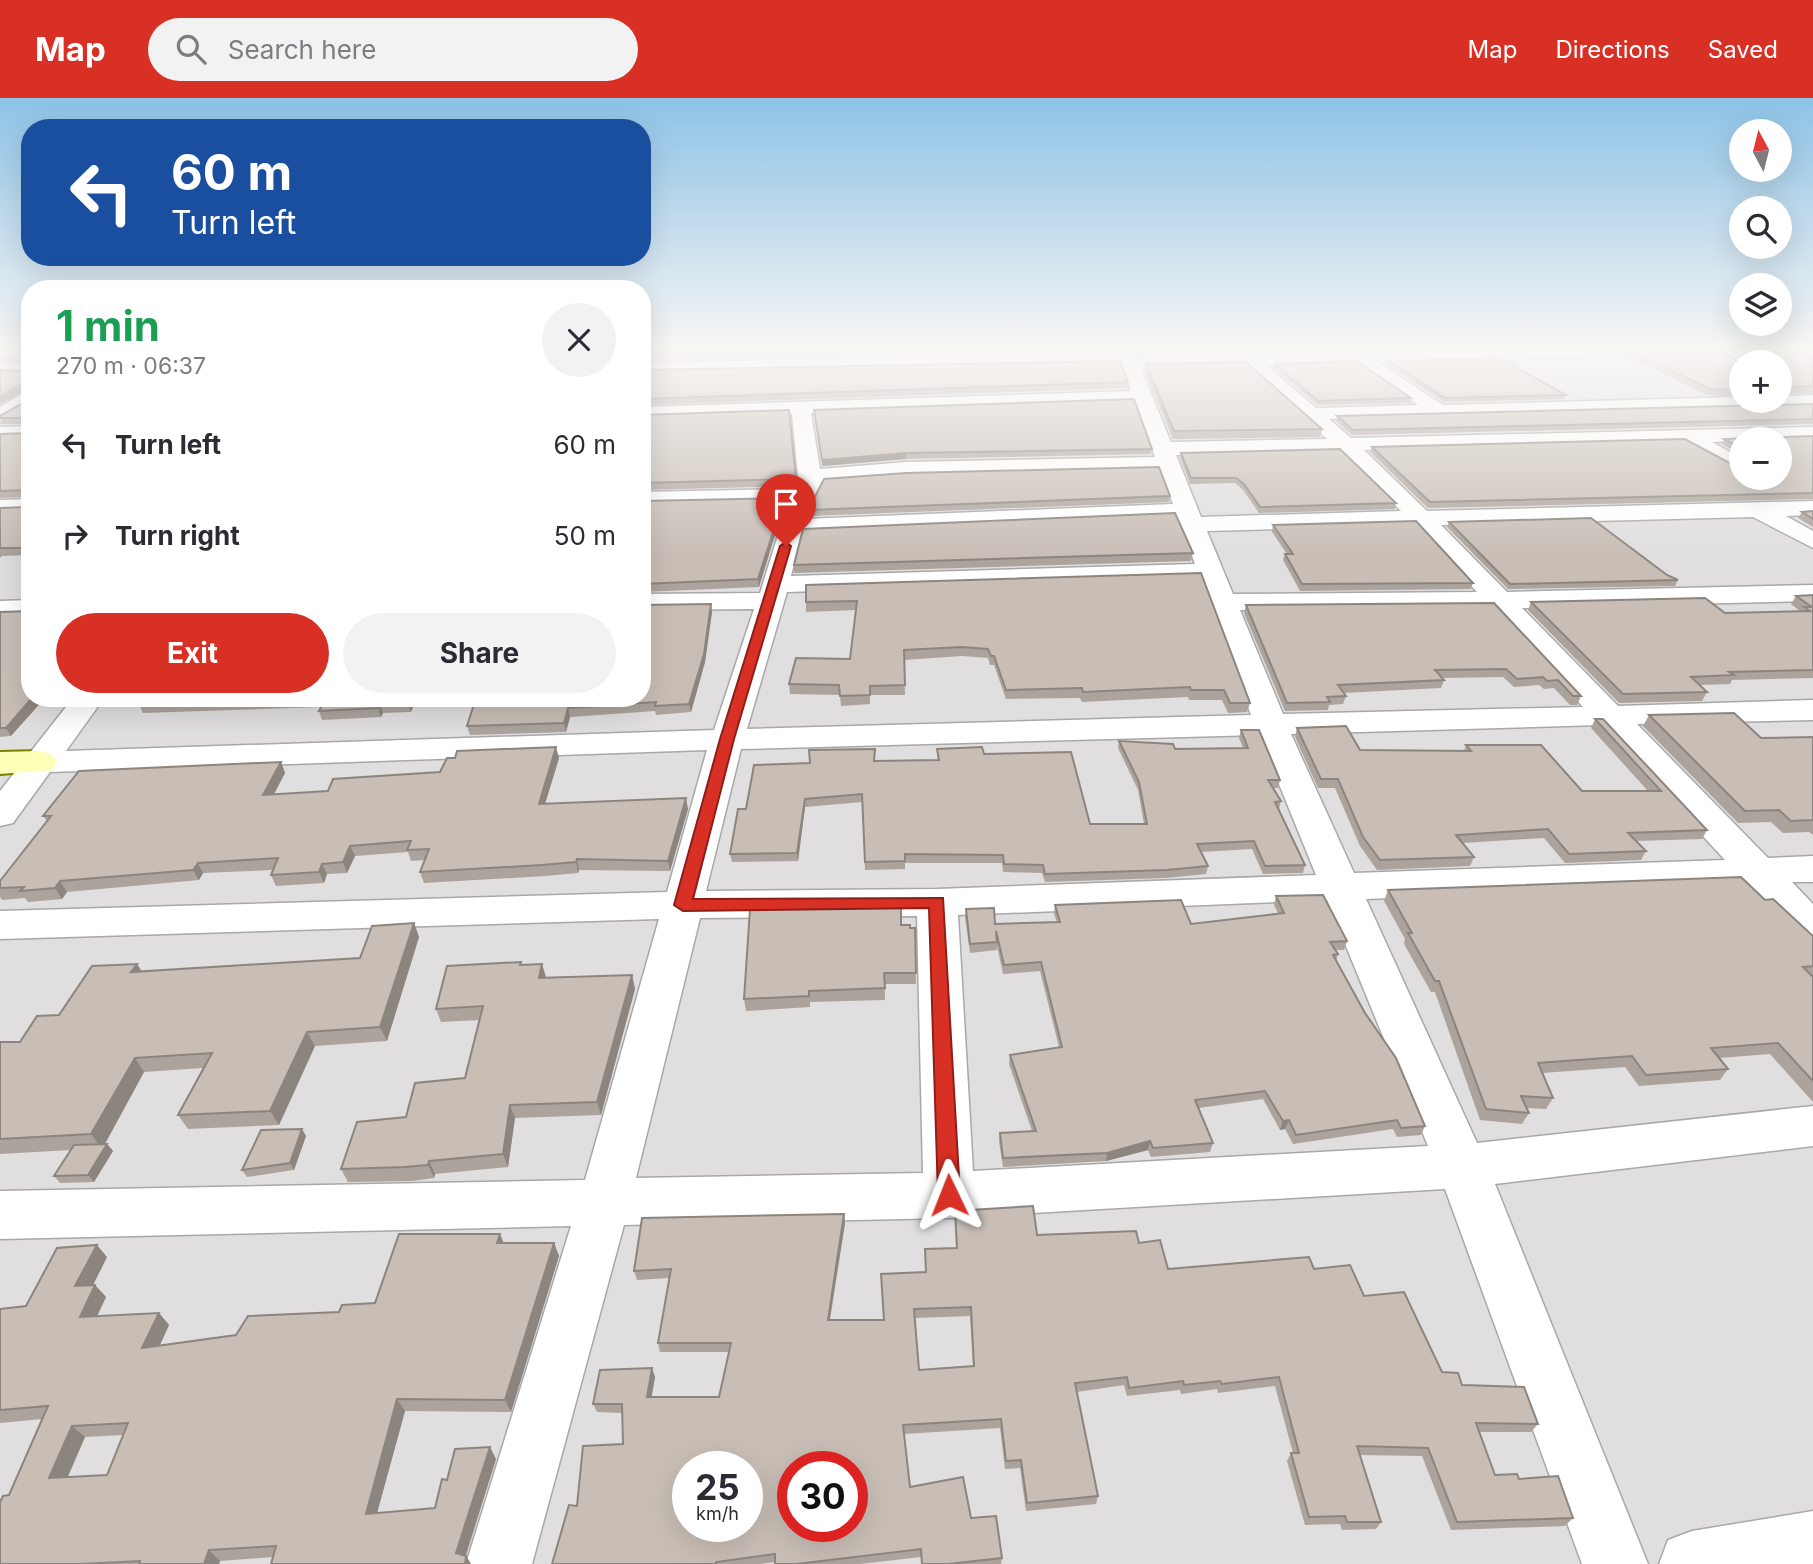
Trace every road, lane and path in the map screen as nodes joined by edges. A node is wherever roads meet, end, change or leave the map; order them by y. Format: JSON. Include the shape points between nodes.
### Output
{"nodes":[{"id":1,"x":800,"y":420,"type":"edge"},
{"id":2,"x":1151,"y":420,"type":"edge"},
{"id":3,"x":1318,"y":420,"type":"edge"},
{"id":4,"x":1659,"y":420,"type":"edge"},
{"id":5,"x":21,"y":432,"type":"edge"},
{"id":6,"x":0,"y":433,"type":"edge"},
{"id":7,"x":1813,"y":433,"type":"edge"},
{"id":8,"x":1687,"y":436,"type":"junction"},
{"id":9,"x":1345,"y":444,"type":"junction"},
{"id":10,"x":1165,"y":456,"type":"junction"},
{"id":11,"x":1729,"y":460,"type":"edge"},
{"id":12,"x":1778,"y":490,"type":"edge"},
{"id":13,"x":651,"y":499,"type":"edge"},
{"id":14,"x":801,"y":499,"type":"junction"},
{"id":15,"x":0,"y":506,"type":"edge"},
{"id":16,"x":21,"y":506,"type":"edge"},
{"id":17,"x":1809,"y":508,"type":"edge"},
{"id":18,"x":1758,"y":509,"type":"junction"},
{"id":19,"x":1189,"y":518,"type":"junction"},
{"id":20,"x":1423,"y":520,"type":"junction"},
{"id":21,"x":1813,"y":541,"type":"edge"},
{"id":22,"x":1216,"y":586,"type":"junction"},
{"id":23,"x":773,"y":593,"type":"junction"},
{"id":24,"x":1813,"y":593,"type":"edge"},
{"id":25,"x":1499,"y":600,"type":"junction"},
{"id":26,"x":651,"y":601,"type":"edge"},
{"id":27,"x":21,"y":608,"type":"edge"},
{"id":28,"x":0,"y":609,"type":"edge"},
{"id":29,"x":82,"y":707,"type":"edge"},
{"id":30,"x":1813,"y":710,"type":"edge"},
{"id":31,"x":1609,"y":717,"type":"junction"},
{"id":32,"x":1270,"y":723,"type":"junction"},
{"id":33,"x":727,"y":739,"type":"junction"},
{"id":34,"x":39,"y":762,"type":"junction"},
{"id":35,"x":0,"y":763,"type":"edge"},
{"id":36,"x":0,"y":815,"type":"edge"},
{"id":37,"x":1813,"y":869,"type":"edge"},
{"id":38,"x":1758,"y":872,"type":"junction"},
{"id":39,"x":1340,"y":886,"type":"junction"},
{"id":40,"x":937,"y":902,"type":"junction"},
{"id":41,"x":683,"y":905,"type":"junction"},
{"id":42,"x":0,"y":925,"type":"edge"},
{"id":43,"x":1813,"y":929,"type":"edge"},
{"id":44,"x":1813,"y":1126,"type":"edge"},
{"id":45,"x":1462,"y":1166,"type":"junction"},
{"id":46,"x":949,"y":1195,"type":"junction"},
{"id":47,"x":604,"y":1203,"type":"junction"},
{"id":48,"x":0,"y":1215,"type":"edge"},
{"id":49,"x":1813,"y":1544,"type":"edge"},
{"id":50,"x":499,"y":1564,"type":"edge"},
{"id":51,"x":1615,"y":1564,"type":"edge"},
{"id":52,"x":1692,"y":1564,"type":"edge"}],
"edges":[{"from":1,"to":14,"type":"street"},
{"from":2,"to":10,"type":"street"},
{"from":3,"to":9,"type":"street"},
{"from":4,"to":8,"type":"street"},
{"from":5,"to":6,"type":"street"},
{"from":7,"to":8,"type":"street"},
{"from":8,"to":9,"type":"street"},
{"from":8,"to":11,"type":"street"},
{"from":9,"to":10,"type":"street"},
{"from":9,"to":20,"type":"street"},
{"from":10,"to":14,"type":"street","via":[[906,469]]},
{"from":10,"to":19,"type":"street"},
{"from":12,"to":17,"type":"street"},
{"from":13,"to":14,"type":"street"},
{"from":14,"to":19,"type":"street"},
{"from":14,"to":23,"type":"street"},
{"from":15,"to":16,"type":"street"},
{"from":17,"to":18,"type":"street"},
{"from":18,"to":20,"type":"street"},
{"from":18,"to":21,"type":"street"},
{"from":19,"to":20,"type":"street"},
{"from":19,"to":22,"type":"street"},
{"from":20,"to":25,"type":"street"},
{"from":22,"to":23,"type":"street"},
{"from":22,"to":25,"type":"street"},
{"from":22,"to":32,"type":"street"},
{"from":23,"to":26,"type":"street"},
{"from":23,"to":33,"type":"street"},
{"from":24,"to":25,"type":"street"},
{"from":25,"to":31,"type":"street"},
{"from":27,"to":28,"type":"street"},
{"from":29,"to":34,"type":"street"},
{"from":30,"to":31,"type":"street"},
{"from":31,"to":32,"type":"street"},
{"from":31,"to":38,"type":"street"},
{"from":32,"to":33,"type":"street"},
{"from":32,"to":39,"type":"street"},
{"from":33,"to":34,"type":"street"},
{"from":33,"to":41,"type":"street"},
{"from":34,"to":35,"type":"street"},
{"from":34,"to":36,"type":"street"},
{"from":37,"to":38,"type":"street"},
{"from":38,"to":39,"type":"street"},
{"from":38,"to":43,"type":"street"},
{"from":39,"to":40,"type":"street"},
{"from":39,"to":45,"type":"street"},
{"from":40,"to":41,"type":"street"},
{"from":40,"to":46,"type":"street"},
{"from":41,"to":42,"type":"street"},
{"from":41,"to":47,"type":"street"},
{"from":44,"to":45,"type":"street"},
{"from":45,"to":46,"type":"street"},
{"from":45,"to":51,"type":"street"},
{"from":46,"to":47,"type":"street"},
{"from":47,"to":48,"type":"street"},
{"from":47,"to":50,"type":"street"},
{"from":49,"to":52,"type":"street"}]}
